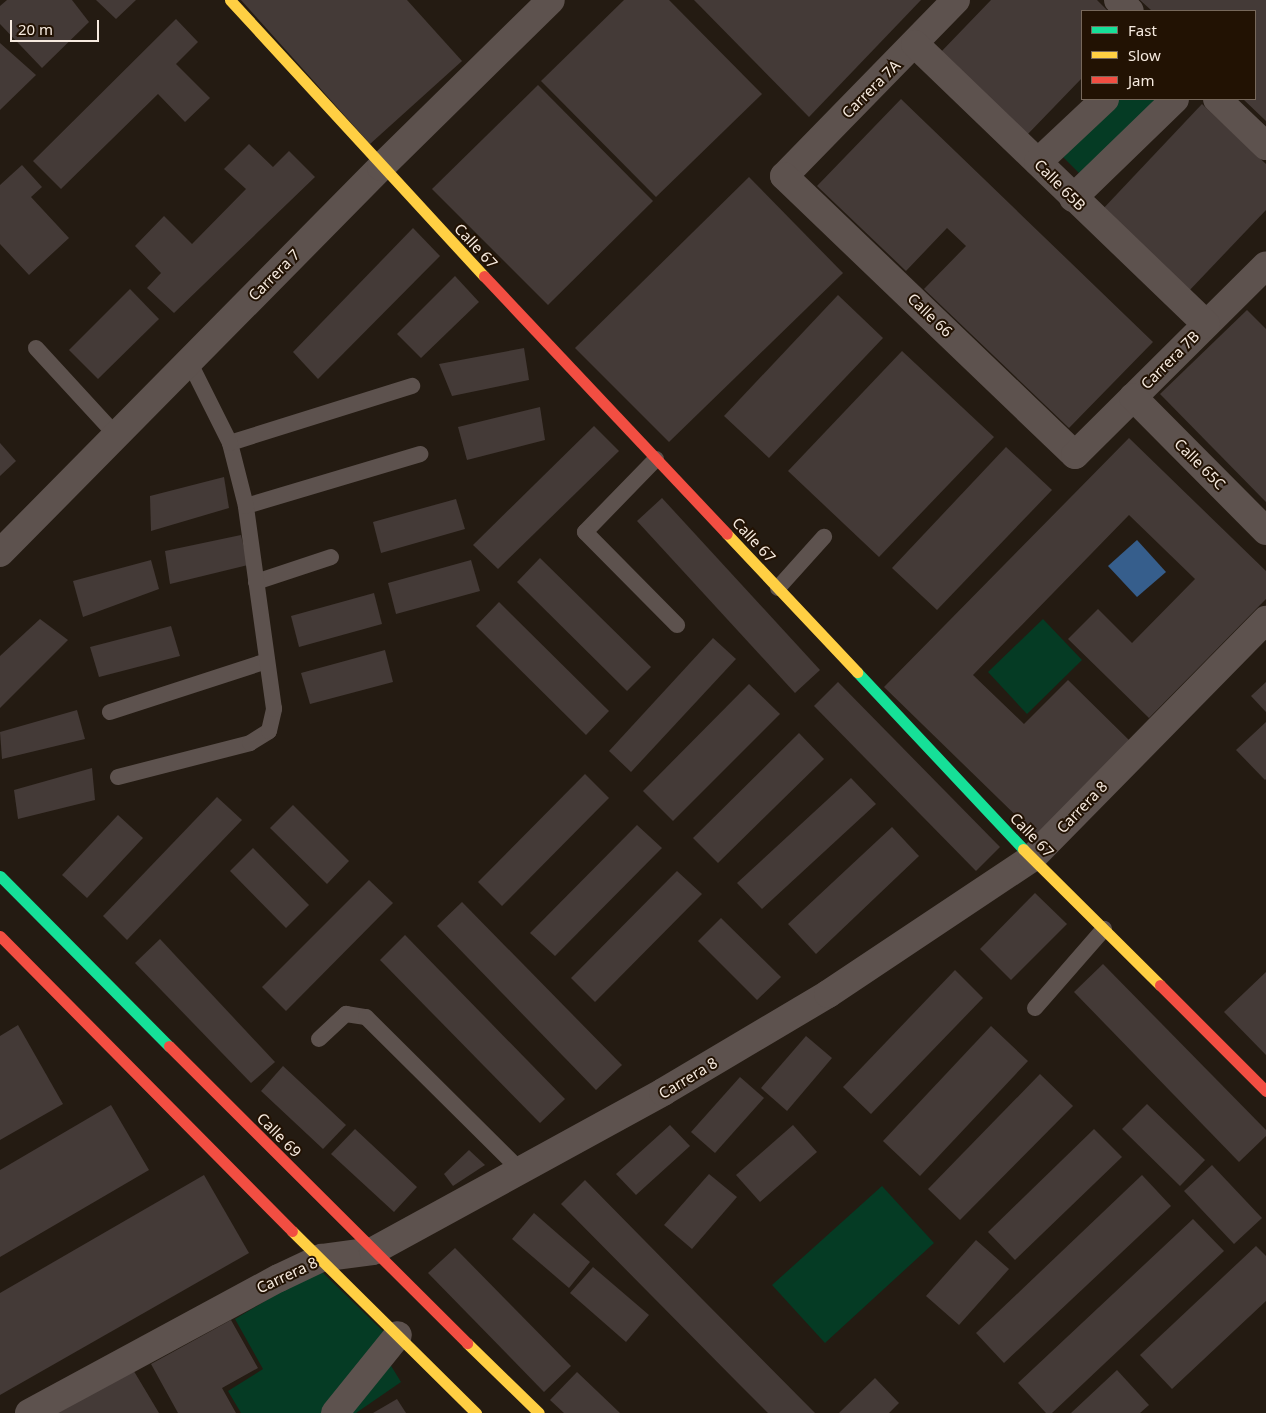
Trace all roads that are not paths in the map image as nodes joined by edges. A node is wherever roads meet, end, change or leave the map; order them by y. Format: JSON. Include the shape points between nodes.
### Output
{"nodes":[{"id":1,"x":230,"y":0,"type":"edge"},
{"id":2,"x":551,"y":0,"type":"edge"},
{"id":3,"x":956,"y":0,"type":"edge"},
{"id":4,"x":1118,"y":0,"type":"edge"},
{"id":5,"x":1129,"y":10,"type":"edge"},
{"id":6,"x":915,"y":44,"type":"junction"},
{"id":7,"x":1103,"y":100,"type":"edge"},
{"id":8,"x":1173,"y":100,"type":"edge"},
{"id":9,"x":1219,"y":100,"type":"edge"},
{"id":10,"x":1266,"y":146,"type":"edge"},
{"id":11,"x":1038,"y":162,"type":"junction"},
{"id":12,"x":381,"y":167,"type":"junction"},
{"id":13,"x":784,"y":176,"type":"joint"},
{"id":14,"x":1073,"y":198,"type":"junction"},
{"id":15,"x":1264,"y":270,"type":"edge"},
{"id":16,"x":1206,"y":324,"type":"junction"},
{"id":17,"x":36,"y":348,"type":"dead end"},
{"id":18,"x":189,"y":362,"type":"junction"},
{"id":19,"x":412,"y":386,"type":"dead end"},
{"id":20,"x":1133,"y":397,"type":"junction"},
{"id":21,"x":116,"y":435,"type":"junction"},
{"id":22,"x":230,"y":443,"type":"junction"},
{"id":23,"x":420,"y":454,"type":"dead end"},
{"id":24,"x":1075,"y":456,"type":"joint"},
{"id":25,"x":656,"y":459,"type":"junction"},
{"id":26,"x":246,"y":506,"type":"junction"},
{"id":27,"x":1266,"y":531,"type":"edge"},
{"id":28,"x":824,"y":537,"type":"dead end"},
{"id":29,"x":0,"y":553,"type":"edge"},
{"id":30,"x":330,"y":557,"type":"dead end"},
{"id":31,"x":256,"y":582,"type":"junction"},
{"id":32,"x":778,"y":588,"type":"junction"},
{"id":33,"x":1266,"y":620,"type":"edge"},
{"id":34,"x":677,"y":625,"type":"dead end"},
{"id":35,"x":267,"y":661,"type":"junction"},
{"id":36,"x":110,"y":712,"type":"dead end"},
{"id":37,"x":118,"y":777,"type":"dead end"},
{"id":38,"x":1032,"y":858,"type":"junction"},
{"id":39,"x":0,"y":876,"type":"edge"},
{"id":40,"x":1104,"y":929,"type":"junction"},
{"id":41,"x":0,"y":936,"type":"edge"},
{"id":42,"x":1035,"y":1008,"type":"dead end"},
{"id":43,"x":319,"y":1039,"type":"dead end"},
{"id":44,"x":1266,"y":1091,"type":"edge"},
{"id":45,"x":520,"y":1170,"type":"junction"},
{"id":46,"x":373,"y":1251,"type":"junction"},
{"id":47,"x":321,"y":1258,"type":"junction"},
{"id":48,"x":398,"y":1335,"type":"junction"},
{"id":49,"x":29,"y":1413,"type":"edge"},
{"id":50,"x":336,"y":1413,"type":"edge"},
{"id":51,"x":476,"y":1413,"type":"edge"},
{"id":52,"x":539,"y":1413,"type":"edge"}],
"edges":[{"from":1,"to":12,"type":"street","name":"Calle 67"},
{"from":2,"to":12,"type":"street","name":"Carrera 7"},
{"from":3,"to":6,"type":"street","name":"Carrera 7A"},
{"from":4,"to":5,"type":"street"},
{"from":6,"to":11,"type":"street","name":"Calle 65B"},
{"from":6,"to":13,"type":"street","name":"Carrera 7A"},
{"from":7,"to":11,"type":"street"},
{"from":8,"to":14,"type":"street"},
{"from":9,"to":10,"type":"street"},
{"from":11,"to":14,"type":"street","name":"Calle 65B"},
{"from":12,"to":18,"type":"street","name":"Carrera 7"},
{"from":12,"to":25,"type":"street","name":"Calle 67"},
{"from":13,"to":24,"type":"street","name":"Calle 66"},
{"from":14,"to":16,"type":"street","name":"Calle 65B"},
{"from":15,"to":16,"type":"street","name":"Carrera 7B"},
{"from":16,"to":20,"type":"street","name":"Carrera 7B"},
{"from":17,"to":21,"type":"lane"},
{"from":18,"to":21,"type":"street","name":"Carrera 7"},
{"from":18,"to":22,"type":"lane"},
{"from":19,"to":22,"type":"lane"},
{"from":20,"to":24,"type":"street","name":"Carrera 7B"},
{"from":20,"to":27,"type":"street","name":"Calle 65C"},
{"from":21,"to":29,"type":"street","name":"Carrera 7"},
{"from":22,"to":26,"type":"lane"},
{"from":23,"to":26,"type":"lane"},
{"from":25,"to":32,"type":"street","name":"Calle 67"},
{"from":25,"to":34,"type":"lane","via":[[585,532]]},
{"from":26,"to":31,"type":"lane"},
{"from":28,"to":32,"type":"lane"},
{"from":30,"to":31,"type":"lane"},
{"from":31,"to":35,"type":"lane"},
{"from":32,"to":38,"type":"street","name":"Calle 67"},
{"from":33,"to":38,"type":"street","name":"Carrera 8"},
{"from":35,"to":36,"type":"lane"},
{"from":35,"to":37,"type":"lane","via":[[274,709],[268,731],[250,743]]},
{"from":38,"to":40,"type":"street","name":"Calle 67"},
{"from":38,"to":45,"type":"street","name":"Carrera 8","via":[[828,994],[663,1092]]},
{"from":39,"to":46,"type":"street","name":"Calle 69"},
{"from":40,"to":42,"type":"lane"},
{"from":40,"to":44,"type":"street","name":"Calle 67"},
{"from":41,"to":47,"type":"street","via":[[136,1077]]},
{"from":43,"to":45,"type":"lane","via":[[346,1014],[366,1017]]},
{"from":45,"to":46,"type":"street","name":"Carrera 8"},
{"from":46,"to":47,"type":"street","name":"Carrera 8"},
{"from":46,"to":52,"type":"street","name":"Calle 69"},
{"from":47,"to":48,"type":"street"},
{"from":47,"to":49,"type":"street","name":"Carrera 8","via":[[251,1290]]},
{"from":48,"to":50,"type":"street"},
{"from":48,"to":51,"type":"street"}]}
